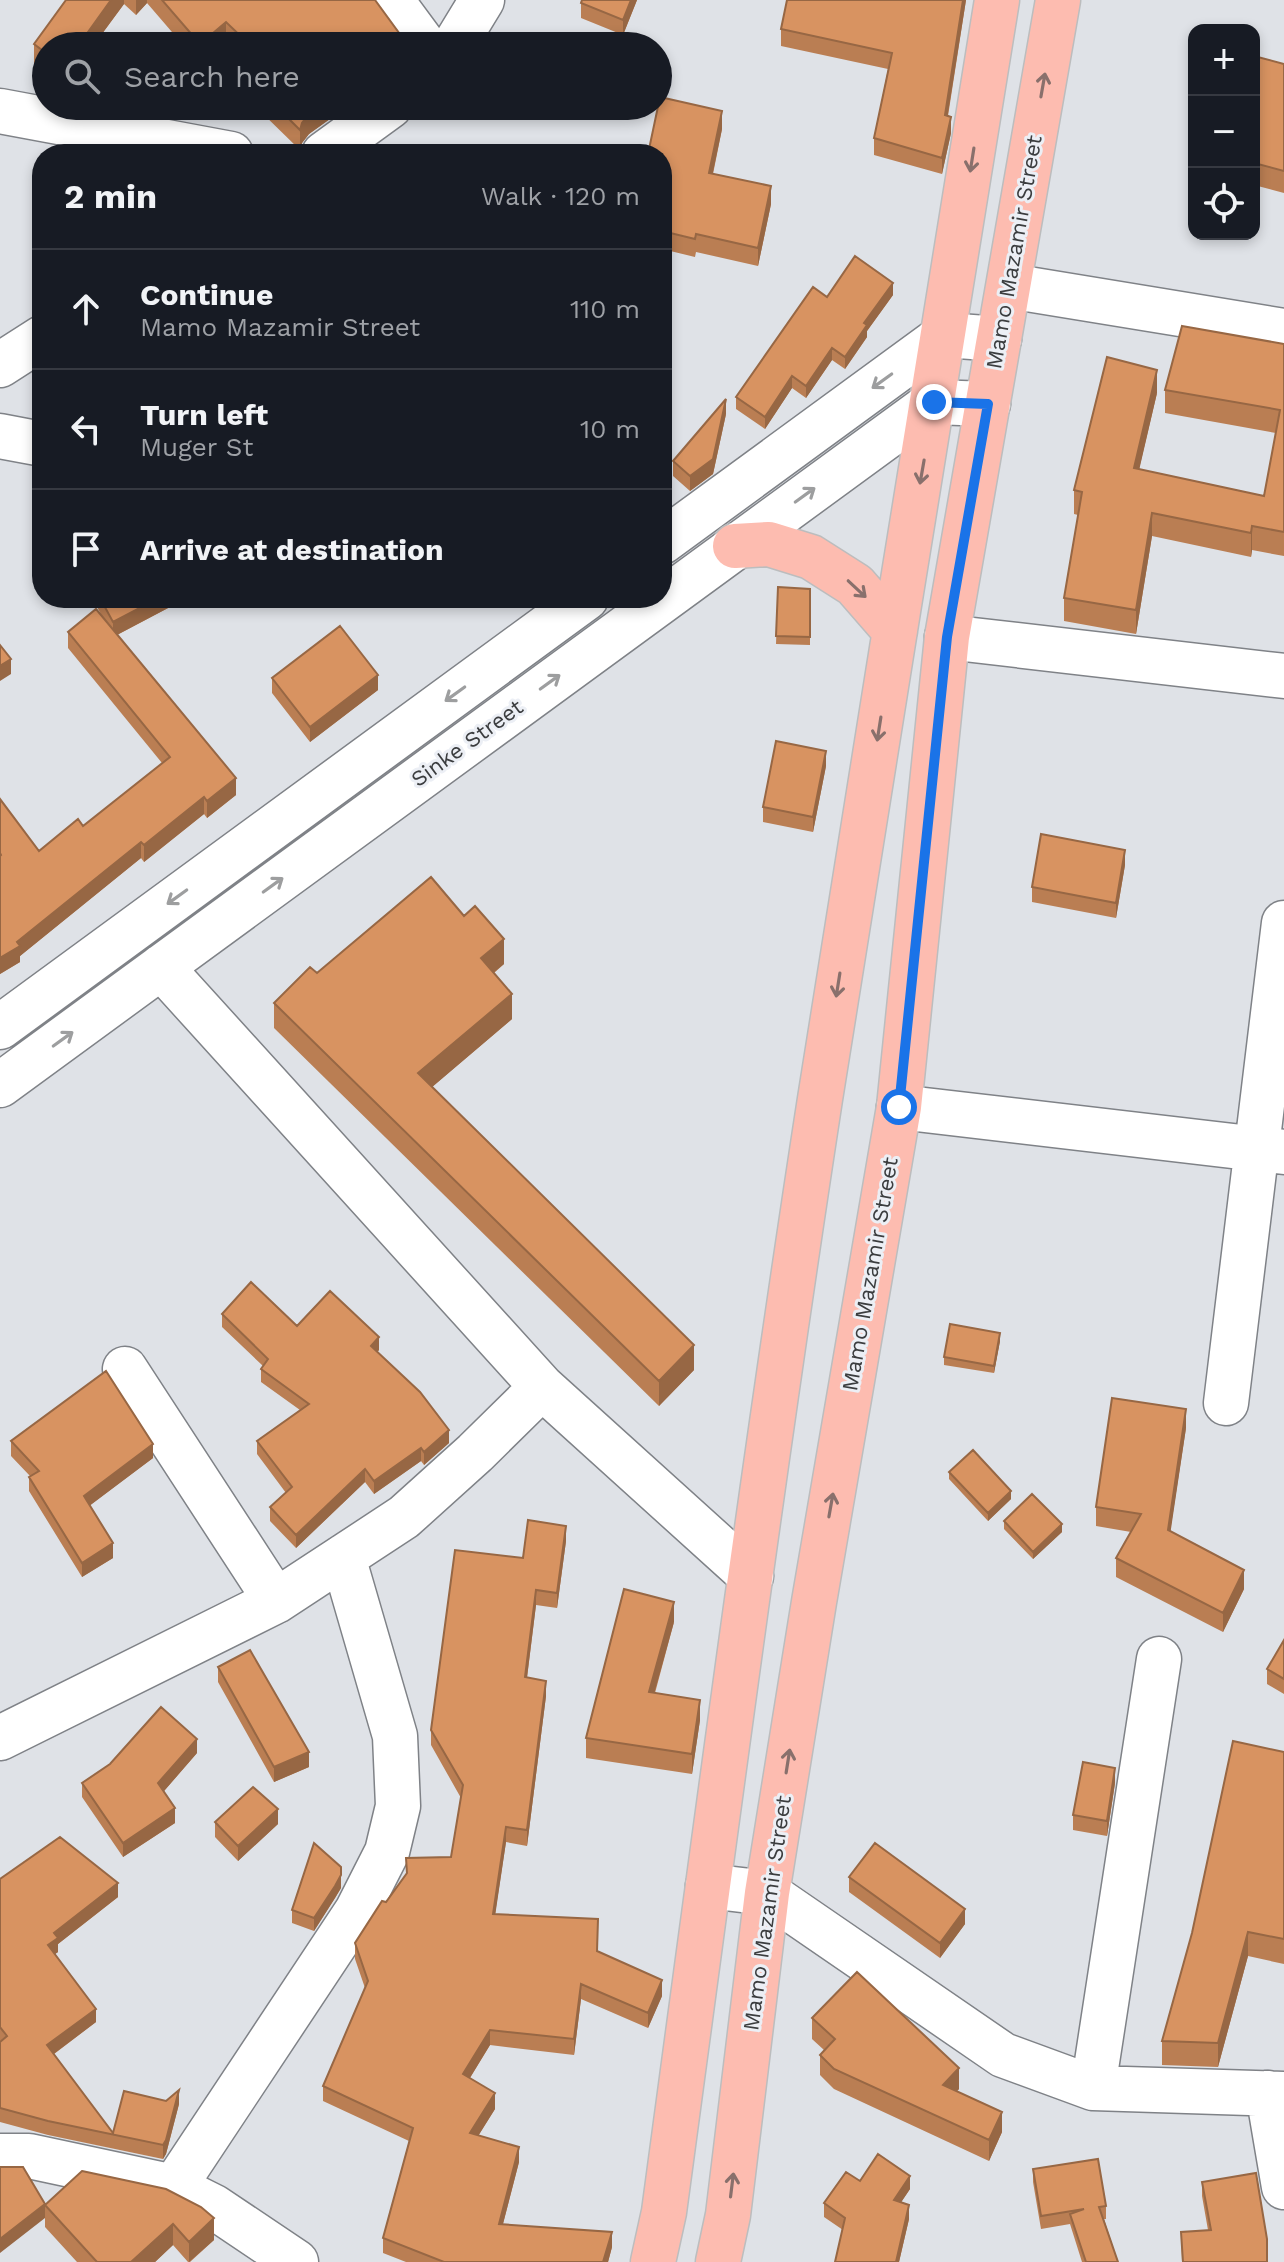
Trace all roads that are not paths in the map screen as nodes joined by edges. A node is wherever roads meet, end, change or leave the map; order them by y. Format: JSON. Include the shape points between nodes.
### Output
{"nodes":[{"id":1,"x":391,"y":0,"type":"edge"},
{"id":2,"x":482,"y":0,"type":"edge"},
{"id":3,"x":997,"y":0,"type":"edge"},
{"id":4,"x":1058,"y":0,"type":"edge"},
{"id":5,"x":415,"y":32,"type":"edge"},
{"id":6,"x":463,"y":32,"type":"edge"},
{"id":7,"x":0,"y":111,"type":"edge"},
{"id":8,"x":32,"y":117,"type":"edge"},
{"id":9,"x":48,"y":120,"type":"edge"},
{"id":10,"x":371,"y":120,"type":"edge"},
{"id":11,"x":177,"y":144,"type":"edge"},
{"id":12,"x":338,"y":144,"type":"edge"},
{"id":13,"x":1009,"y":286,"type":"junction"},
{"id":14,"x":1284,"y":331,"type":"edge"},
{"id":15,"x":945,"y":335,"type":"junction"},
{"id":16,"x":999,"y":339,"type":"junction"},
{"id":17,"x":32,"y":344,"type":"edge"},
{"id":18,"x":0,"y":365,"type":"edge"},
{"id":19,"x":934,"y":402,"type":"junction"},
{"id":20,"x":988,"y":404,"type":"junction"},
{"id":21,"x":0,"y":436,"type":"edge"},
{"id":22,"x":32,"y":442,"type":"edge"},
{"id":23,"x":672,"y":535,"type":"edge"},
{"id":24,"x":735,"y":546,"type":"junction"},
{"id":25,"x":676,"y":574,"type":"edge"},
{"id":26,"x":572,"y":608,"type":"edge"},
{"id":27,"x":631,"y":608,"type":"edge"},
{"id":28,"x":895,"y":631,"type":"junction"},
{"id":29,"x":947,"y":637,"type":"junction"},
{"id":30,"x":1284,"y":676,"type":"edge"},
{"id":31,"x":1284,"y":923,"type":"edge"},
{"id":32,"x":161,"y":967,"type":"junction"},
{"id":33,"x":0,"y":1027,"type":"edge"},
{"id":34,"x":0,"y":1085,"type":"edge"},
{"id":35,"x":899,"y":1107,"type":"junction"},
{"id":36,"x":1270,"y":1150,"type":"edge"},
{"id":37,"x":125,"y":1369,"type":"dead end"},
{"id":38,"x":542,"y":1387,"type":"junction"},
{"id":39,"x":1226,"y":1403,"type":"dead end"},
{"id":40,"x":343,"y":1557,"type":"junction"},
{"id":41,"x":751,"y":1576,"type":"junction"},
{"id":42,"x":276,"y":1601,"type":"junction"},
{"id":43,"x":1159,"y":1659,"type":"dead end"},
{"id":44,"x":0,"y":1738,"type":"edge"},
{"id":45,"x":708,"y":1886,"type":"junction"},
{"id":46,"x":767,"y":1893,"type":"junction"},
{"id":47,"x":1093,"y":2088,"type":"junction"},
{"id":48,"x":1276,"y":2094,"type":"edge"},
{"id":49,"x":0,"y":2156,"type":"edge"},
{"id":50,"x":174,"y":2187,"type":"junction"},
{"id":51,"x":1284,"y":2187,"type":"edge"},
{"id":52,"x":296,"y":2262,"type":"edge"},
{"id":53,"x":653,"y":2262,"type":"edge"},
{"id":54,"x":718,"y":2262,"type":"edge"}],
"edges":[{"from":1,"to":5,"type":"street"},
{"from":2,"to":6,"type":"street"},
{"from":3,"to":15,"type":"main road","one_way":true},
{"from":13,"to":4,"type":"main road","name":"Mamo Mazamir Street","one_way":true},
{"from":7,"to":8,"type":"street"},
{"from":9,"to":11,"type":"street"},
{"from":10,"to":12,"type":"street"},
{"from":13,"to":14,"type":"street"},
{"from":13,"to":16,"type":"main road","name":"Mamo Mazamir Street"},
{"from":15,"to":16,"type":"street"},
{"from":15,"to":19,"type":"main road"},
{"from":15,"to":23,"type":"street","one_way":true},
{"from":16,"to":20,"type":"main road","name":"Mamo Mazamir Street"},
{"from":17,"to":18,"type":"street"},
{"from":19,"to":20,"type":"street"},
{"from":24,"to":19,"type":"street","name":"Sinke Street","one_way":true},
{"from":19,"to":28,"type":"main road","one_way":true},
{"from":20,"to":29,"type":"main road","name":"Mamo Mazamir Street"},
{"from":21,"to":22,"type":"street"},
{"from":24,"to":25,"type":"street","name":"Sinke Street"},
{"from":24,"to":28,"type":"main road","one_way":true,"via":[[769,544],[811,557],[855,585]]},
{"from":26,"to":33,"type":"street","one_way":true},
{"from":32,"to":27,"type":"street","name":"Sinke Street","one_way":true},
{"from":28,"to":41,"type":"main road","one_way":true,"via":[[819,1101]]},
{"from":29,"to":30,"type":"street"},
{"from":29,"to":35,"type":"main road","name":"Mamo Mazamir Street"},
{"from":31,"to":36,"type":"street"},
{"from":34,"to":32,"type":"street","name":"Sinke Street","one_way":true},
{"from":32,"to":38,"type":"street"},
{"from":35,"to":36,"type":"street"},
{"from":46,"to":35,"type":"main road","name":"Mamo Mazamir Street","one_way":true},
{"from":36,"to":39,"type":"street"},
{"from":37,"to":42,"type":"street"},
{"from":38,"to":40,"type":"street","via":[[404,1517]]},
{"from":38,"to":41,"type":"street"},
{"from":40,"to":42,"type":"street"},
{"from":40,"to":50,"type":"street","via":[[395,1736],[398,1806],[387,1852],[357,1911]]},
{"from":41,"to":45,"type":"main road"},
{"from":42,"to":44,"type":"street"},
{"from":43,"to":47,"type":"street"},
{"from":45,"to":46,"type":"street"},
{"from":45,"to":53,"type":"main road"},
{"from":46,"to":47,"type":"street","via":[[1003,2055]]},
{"from":54,"to":46,"type":"main road","name":"Mamo Mazamir Street","one_way":true},
{"from":47,"to":48,"type":"street"},
{"from":48,"to":51,"type":"street"},
{"from":49,"to":50,"type":"street","via":[[29,2156]]},
{"from":50,"to":52,"type":"street"}]}
